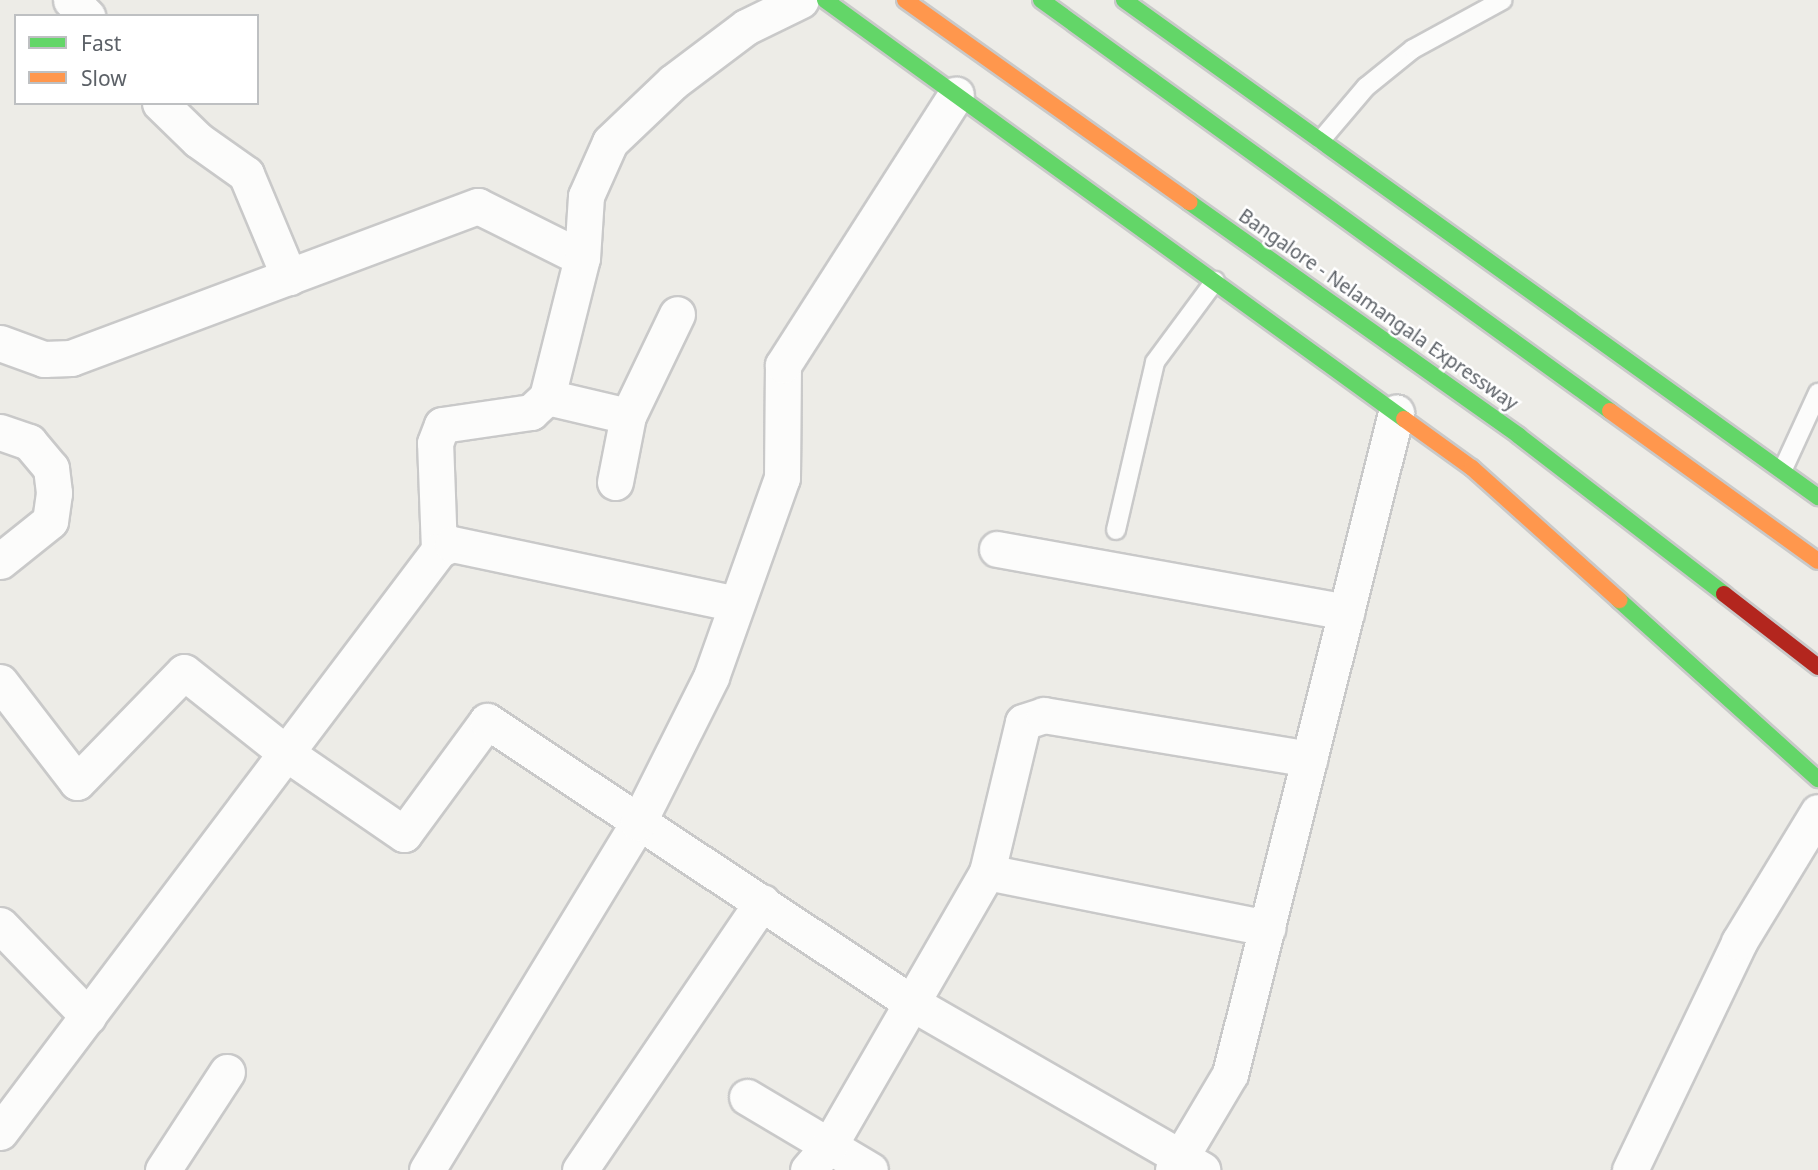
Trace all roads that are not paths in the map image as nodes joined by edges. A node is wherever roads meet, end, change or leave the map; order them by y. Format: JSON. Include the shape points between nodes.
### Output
{"nodes":[{"id":1,"x":71,"y":0,"type":"edge"},
{"id":2,"x":801,"y":0,"type":"edge"},
{"id":3,"x":825,"y":0,"type":"edge"},
{"id":4,"x":905,"y":0,"type":"edge"},
{"id":5,"x":1041,"y":0,"type":"edge"},
{"id":6,"x":1124,"y":0,"type":"edge"},
{"id":7,"x":1503,"y":0,"type":"edge"},
{"id":8,"x":85,"y":14,"type":"edge"},
{"id":9,"x":956,"y":94,"type":"junction"},
{"id":10,"x":162,"y":105,"type":"edge"},
{"id":11,"x":1321,"y":140,"type":"junction"},
{"id":12,"x":582,"y":258,"type":"junction"},
{"id":13,"x":289,"y":276,"type":"junction"},
{"id":14,"x":1215,"y":281,"type":"junction"},
{"id":15,"x":677,"y":314,"type":"dead end"},
{"id":16,"x":0,"y":343,"type":"edge"},
{"id":17,"x":1818,"y":393,"type":"edge"},
{"id":18,"x":547,"y":397,"type":"junction"},
{"id":19,"x":1396,"y":412,"type":"junction"},
{"id":20,"x":628,"y":416,"type":"junction"},
{"id":21,"x":0,"y":432,"type":"edge"},
{"id":22,"x":1783,"y":469,"type":"junction"},
{"id":23,"x":615,"y":482,"type":"dead end"},
{"id":24,"x":1817,"y":492,"type":"edge"},
{"id":25,"x":1116,"y":530,"type":"dead end"},
{"id":26,"x":997,"y":549,"type":"dead end"},
{"id":27,"x":439,"y":550,"type":"junction"},
{"id":28,"x":0,"y":561,"type":"edge"},
{"id":29,"x":1818,"y":561,"type":"edge"},
{"id":30,"x":736,"y":604,"type":"junction"},
{"id":31,"x":1346,"y":612,"type":"junction"},
{"id":32,"x":1818,"y":667,"type":"edge"},
{"id":33,"x":0,"y":682,"type":"edge"},
{"id":34,"x":286,"y":753,"type":"junction"},
{"id":35,"x":1309,"y":759,"type":"junction"},
{"id":36,"x":1818,"y":779,"type":"edge"},
{"id":37,"x":1818,"y":812,"type":"edge"},
{"id":38,"x":638,"y":823,"type":"junction"},
{"id":39,"x":987,"y":872,"type":"junction"},
{"id":40,"x":762,"y":902,"type":"junction"},
{"id":41,"x":0,"y":925,"type":"edge"},
{"id":42,"x":1267,"y":928,"type":"junction"},
{"id":43,"x":912,"y":1003,"type":"junction"},
{"id":44,"x":88,"y":1016,"type":"junction"},
{"id":45,"x":227,"y":1072,"type":"dead end"},
{"id":46,"x":747,"y":1097,"type":"dead end"},
{"id":47,"x":0,"y":1132,"type":"edge"},
{"id":48,"x":818,"y":1158,"type":"edge"},
{"id":49,"x":1185,"y":1166,"type":"edge"},
{"id":50,"x":163,"y":1170,"type":"edge"},
{"id":51,"x":427,"y":1170,"type":"edge"},
{"id":52,"x":580,"y":1170,"type":"edge"},
{"id":53,"x":870,"y":1170,"type":"edge"},
{"id":54,"x":1630,"y":1170,"type":"edge"}],
"edges":[{"from":1,"to":8,"type":"street"},
{"from":2,"to":12,"type":"street","via":[[746,27],[673,82],[610,142],[586,196]]},
{"from":3,"to":9,"type":"main road"},
{"from":4,"to":32,"type":"main road","name":"Bangalore - Nelamangala Expressway","via":[[1519,436]]},
{"from":5,"to":29,"type":"main road"},
{"from":6,"to":11,"type":"main road"},
{"from":7,"to":11,"type":"lane","via":[[1413,49],[1366,87]]},
{"from":9,"to":14,"type":"main road"},
{"from":9,"to":30,"type":"street","via":[[783,365],[782,478]]},
{"from":10,"to":13,"type":"street","via":[[198,140],[246,174]]},
{"from":11,"to":22,"type":"main road"},
{"from":12,"to":13,"type":"street","via":[[478,206]]},
{"from":12,"to":18,"type":"street"},
{"from":13,"to":16,"type":"street","via":[[71,358],[44,359]]},
{"from":14,"to":19,"type":"main road"},
{"from":14,"to":25,"type":"lane","via":[[1155,362]]},
{"from":15,"to":20,"type":"street"},
{"from":17,"to":22,"type":"lane"},
{"from":18,"to":20,"type":"street"},
{"from":18,"to":27,"type":"street","via":[[531,412],[442,425],[435,443]]},
{"from":19,"to":31,"type":"street"},
{"from":19,"to":36,"type":"main road","via":[[1472,468]]},
{"from":20,"to":23,"type":"street"},
{"from":21,"to":28,"type":"street","via":[[29,442],[51,468],[54,493],[50,521]]},
{"from":22,"to":24,"type":"main road"},
{"from":26,"to":31,"type":"street"},
{"from":27,"to":30,"type":"street","via":[[452,544]]},
{"from":27,"to":34,"type":"street"},
{"from":30,"to":38,"type":"street","via":[[711,677]]},
{"from":31,"to":35,"type":"street"},
{"from":33,"to":34,"type":"street","via":[[77,782],[184,672]]},
{"from":34,"to":38,"type":"street","via":[[404,834],[486,721]]},
{"from":34,"to":44,"type":"street"},
{"from":35,"to":39,"type":"street","via":[[1032,717],[1023,722]]},
{"from":35,"to":42,"type":"street"},
{"from":37,"to":54,"type":"street","via":[[1740,942]]},
{"from":38,"to":40,"type":"street"},
{"from":38,"to":51,"type":"street"},
{"from":39,"to":42,"type":"street"},
{"from":39,"to":43,"type":"street"},
{"from":40,"to":43,"type":"street"},
{"from":40,"to":52,"type":"street"},
{"from":41,"to":44,"type":"street"},
{"from":42,"to":49,"type":"street","via":[[1230,1074]]},
{"from":43,"to":48,"type":"street"},
{"from":43,"to":49,"type":"street"},
{"from":44,"to":47,"type":"street"},
{"from":45,"to":50,"type":"street"},
{"from":46,"to":48,"type":"street"},
{"from":48,"to":53,"type":"street"}]}
